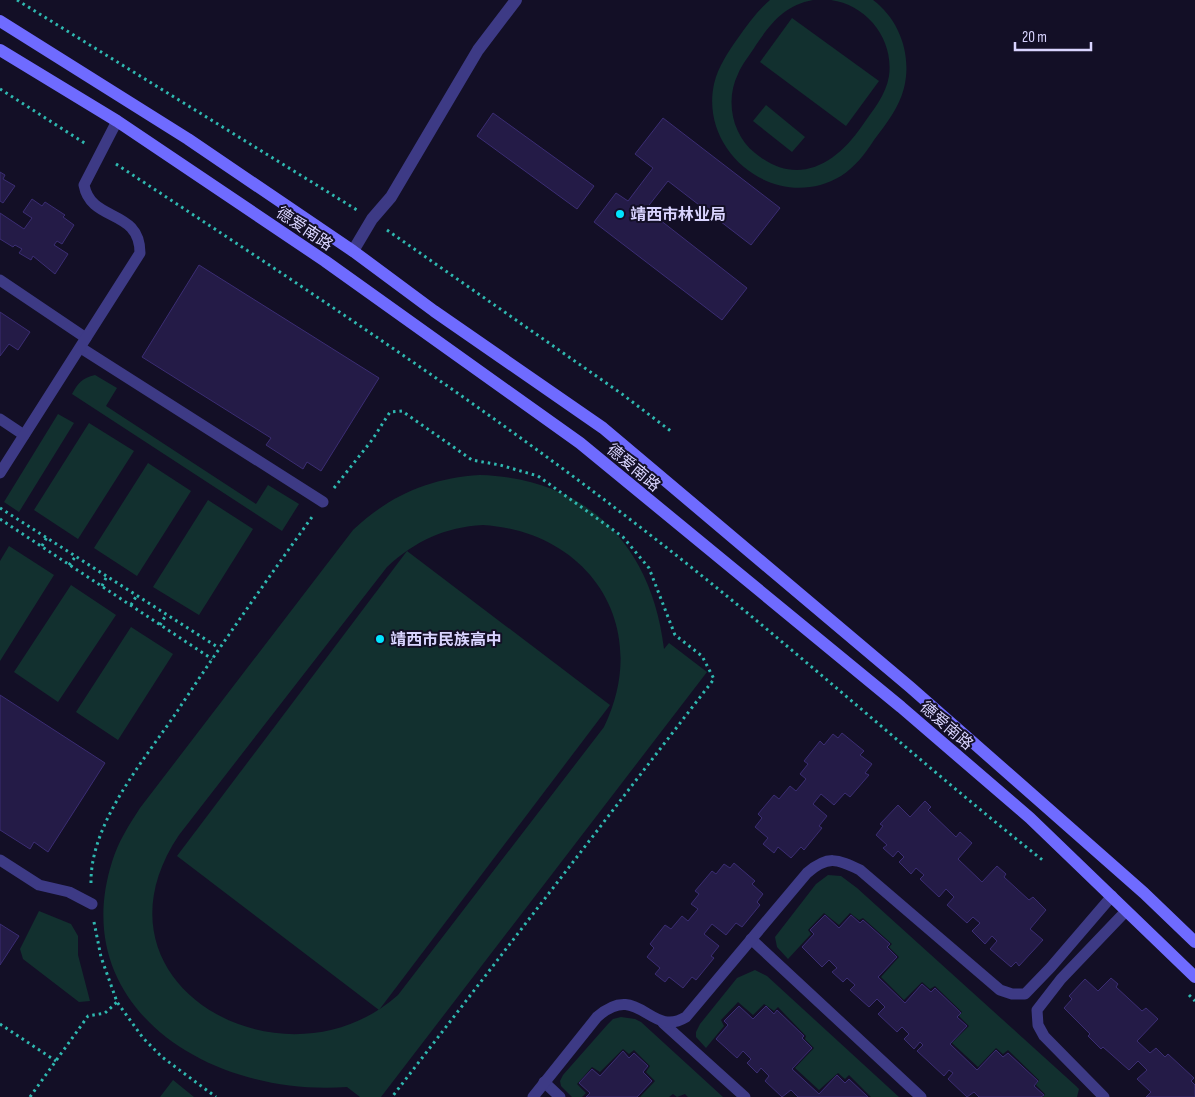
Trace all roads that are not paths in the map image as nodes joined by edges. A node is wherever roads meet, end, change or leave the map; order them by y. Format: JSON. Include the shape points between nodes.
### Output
{"nodes":[{"id":1,"x":516,"y":0,"type":"edge"},
{"id":2,"x":0,"y":21,"type":"edge"},
{"id":3,"x":0,"y":50,"type":"edge"},
{"id":4,"x":117,"y":121,"type":"junction"},
{"id":5,"x":353,"y":251,"type":"junction"},
{"id":6,"x":0,"y":280,"type":"edge"},
{"id":7,"x":84,"y":343,"type":"junction"},
{"id":8,"x":0,"y":419,"type":"edge"},
{"id":9,"x":24,"y":434,"type":"junction"},
{"id":10,"x":0,"y":473,"type":"edge"},
{"id":11,"x":323,"y":502,"type":"road end"},
{"id":12,"x":0,"y":860,"type":"edge"},
{"id":13,"x":1112,"y":896,"type":"junction"},
{"id":14,"x":92,"y":904,"type":"road end"},
{"id":15,"x":1126,"y":910,"type":"junction"},
{"id":16,"x":751,"y":939,"type":"junction"},
{"id":17,"x":1195,"y":942,"type":"edge"},
{"id":18,"x":1195,"y":977,"type":"edge"},
{"id":19,"x":663,"y":1023,"type":"junction"},
{"id":20,"x":544,"y":1082,"type":"junction"},
{"id":21,"x":1094,"y":1088,"type":"junction"},
{"id":22,"x":533,"y":1097,"type":"edge"},
{"id":23,"x":560,"y":1097,"type":"edge"},
{"id":24,"x":745,"y":1097,"type":"edge"},
{"id":25,"x":921,"y":1097,"type":"edge"},
{"id":26,"x":1086,"y":1097,"type":"edge"},
{"id":27,"x":1104,"y":1097,"type":"edge"}],
"edges":[{"from":1,"to":5,"type":"street","via":[[478,50],[391,197],[372,219]]},
{"from":2,"to":5,"type":"main road","name":"德爱南路","via":[[188,139]]},
{"from":3,"to":4,"type":"main road","name":"德爱南路"},
{"from":4,"to":7,"type":"lane","via":[[84,185],[86,196],[101,210],[134,228],[140,241],[140,253]]},
{"from":4,"to":13,"type":"main road","name":"德爱南路","via":[[325,261],[580,443],[901,707],[1030,818]]},
{"from":5,"to":17,"type":"main road","name":"德爱南路","via":[[603,428],[910,687],[1144,893]]},
{"from":6,"to":7,"type":"lane"},
{"from":7,"to":9,"type":"lane"},
{"from":7,"to":11,"type":"lane"},
{"from":8,"to":9,"type":"lane"},
{"from":9,"to":10,"type":"lane"},
{"from":12,"to":14,"type":"lane","via":[[39,885],[69,892]]},
{"from":13,"to":15,"type":"main road","name":"德爱南路"},
{"from":13,"to":16,"type":"lane","via":[[1025,994],[1000,990],[860,870],[830,859],[812,868]]},
{"from":15,"to":18,"type":"main road","name":"德爱南路"},
{"from":15,"to":21,"type":"lane","via":[[1037,1010],[1038,1025],[1044,1036]]},
{"from":16,"to":19,"type":"lane","via":[[686,1017],[676,1023]]},
{"from":16,"to":25,"type":"lane"},
{"from":19,"to":20,"type":"lane","via":[[634,1005],[607,1008]]},
{"from":19,"to":24,"type":"lane"},
{"from":20,"to":22,"type":"lane"},
{"from":20,"to":23,"type":"lane"},
{"from":21,"to":26,"type":"lane"},
{"from":21,"to":27,"type":"lane"}]}
